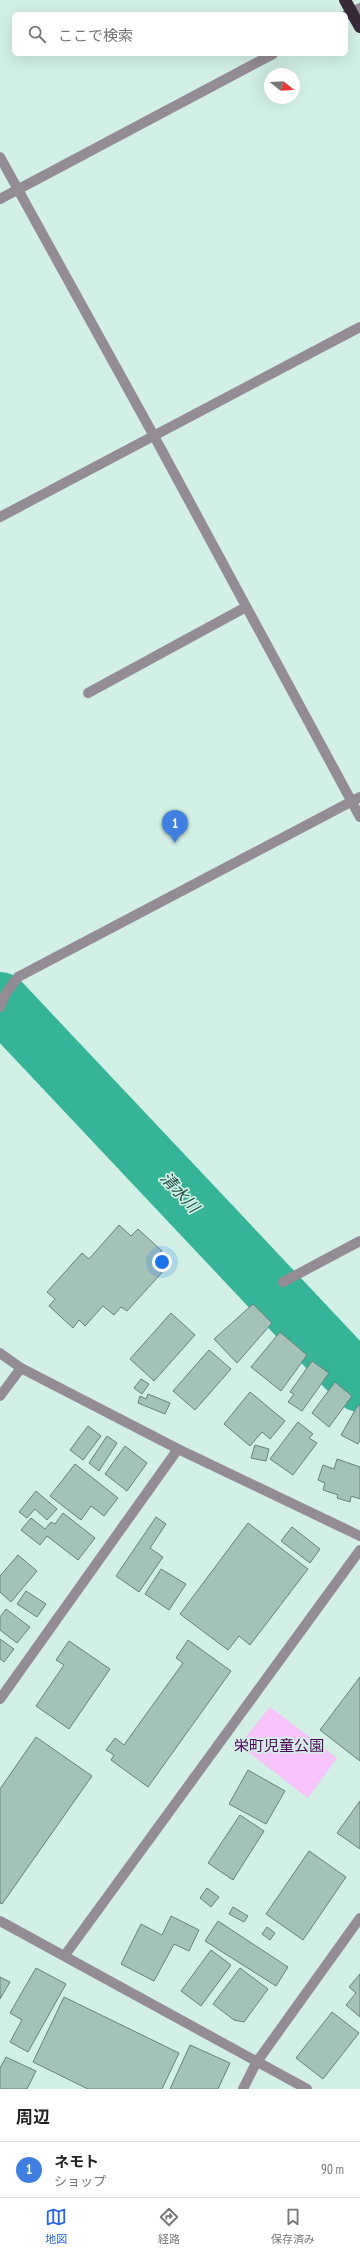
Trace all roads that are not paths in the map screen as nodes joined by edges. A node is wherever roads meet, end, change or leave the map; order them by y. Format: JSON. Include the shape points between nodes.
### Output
{"nodes":[{"id":1,"x":346,"y":0,"type":"edge"},
{"id":2,"x":353,"y":12,"type":"edge"},
{"id":3,"x":360,"y":27,"type":"edge"},
{"id":4,"x":269,"y":56,"type":"edge"},
{"id":5,"x":0,"y":157,"type":"edge"},
{"id":6,"x":18,"y":190,"type":"junction"},
{"id":7,"x":0,"y":199,"type":"edge"},
{"id":8,"x":360,"y":327,"type":"edge"},
{"id":9,"x":154,"y":436,"type":"junction"},
{"id":10,"x":0,"y":517,"type":"edge"},
{"id":11,"x":246,"y":607,"type":"junction"},
{"id":12,"x":88,"y":693,"type":"dead end"},
{"id":13,"x":356,"y":800,"type":"edge"},
{"id":14,"x":360,"y":817,"type":"edge"},
{"id":15,"x":0,"y":1006,"type":"edge"},
{"id":16,"x":360,"y":1241,"type":"edge"},
{"id":17,"x":283,"y":1282,"type":"dead end"},
{"id":18,"x":0,"y":1353,"type":"edge"},
{"id":19,"x":21,"y":1368,"type":"junction"},
{"id":20,"x":0,"y":1396,"type":"edge"},
{"id":21,"x":178,"y":1450,"type":"junction"},
{"id":22,"x":360,"y":1536,"type":"edge"},
{"id":23,"x":360,"y":1550,"type":"edge"},
{"id":24,"x":0,"y":1699,"type":"edge"},
{"id":25,"x":360,"y":1918,"type":"edge"},
{"id":26,"x":0,"y":1921,"type":"edge"},
{"id":27,"x":65,"y":1955,"type":"junction"},
{"id":28,"x":256,"y":2063,"type":"junction"},
{"id":29,"x":243,"y":2089,"type":"edge"},
{"id":30,"x":307,"y":2089,"type":"edge"}],
"edges":[{"from":1,"to":2,"type":"highway"},
{"from":2,"to":3,"type":"highway"},
{"from":4,"to":6,"type":"street"},
{"from":5,"to":6,"type":"street"},
{"from":6,"to":7,"type":"street"},
{"from":6,"to":9,"type":"street"},
{"from":8,"to":9,"type":"street"},
{"from":9,"to":10,"type":"street"},
{"from":9,"to":11,"type":"street"},
{"from":11,"to":12,"type":"street"},
{"from":11,"to":13,"type":"street"},
{"from":13,"to":14,"type":"street"},
{"from":13,"to":15,"type":"street","via":[[18,977]]},
{"from":16,"to":17,"type":"street"},
{"from":18,"to":19,"type":"street"},
{"from":19,"to":20,"type":"street"},
{"from":19,"to":21,"type":"street"},
{"from":21,"to":22,"type":"street"},
{"from":21,"to":24,"type":"street"},
{"from":23,"to":27,"type":"street"},
{"from":25,"to":28,"type":"street"},
{"from":26,"to":27,"type":"street"},
{"from":27,"to":28,"type":"street"},
{"from":28,"to":29,"type":"street"},
{"from":28,"to":30,"type":"street"}]}
